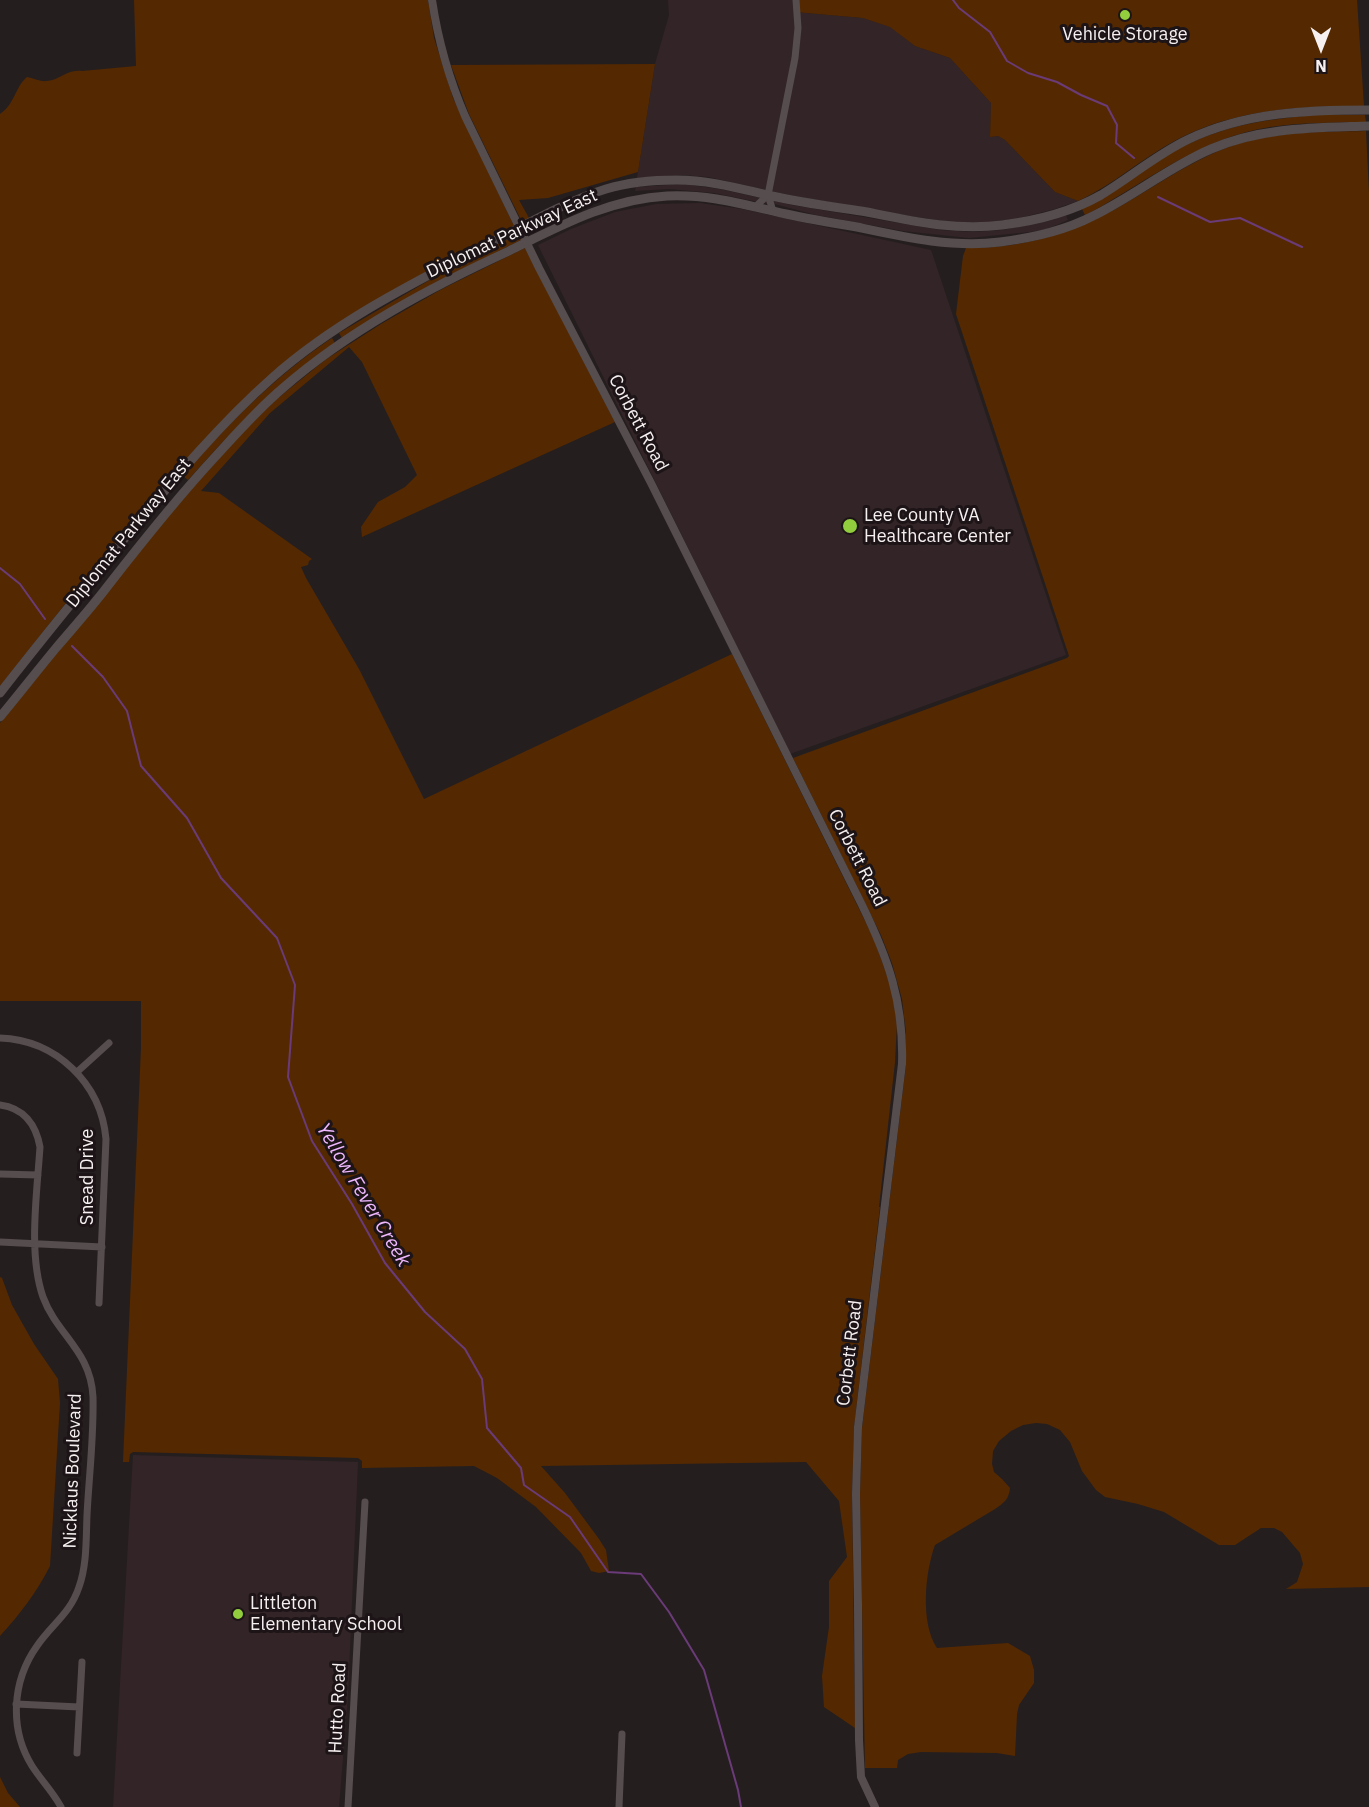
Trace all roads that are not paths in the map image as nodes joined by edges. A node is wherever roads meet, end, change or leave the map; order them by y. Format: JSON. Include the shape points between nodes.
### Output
{"nodes":[{"id":1,"x":432,"y":0,"type":"edge"},
{"id":2,"x":796,"y":0,"type":"edge"},
{"id":3,"x":1369,"y":110,"type":"edge"},
{"id":4,"x":1369,"y":126,"type":"edge"},
{"id":5,"x":768,"y":195,"type":"junction"},
{"id":6,"x":755,"y":207,"type":"junction"},
{"id":7,"x":1068,"y":210,"type":"junction"},
{"id":8,"x":773,"y":211,"type":"junction"},
{"id":9,"x":1074,"y":224,"type":"junction"},
{"id":10,"x":520,"y":228,"type":"junction"},
{"id":11,"x":526,"y":242,"type":"junction"},
{"id":12,"x":333,"y":332,"type":"junction"},
{"id":13,"x":341,"y":344,"type":"junction"},
{"id":14,"x":174,"y":481,"type":"junction"},
{"id":15,"x":184,"y":490,"type":"junction"},
{"id":16,"x":0,"y":693,"type":"edge"},
{"id":17,"x":0,"y":717,"type":"edge"},
{"id":18,"x":0,"y":1038,"type":"edge"},
{"id":19,"x":109,"y":1043,"type":"dead end"},
{"id":20,"x":77,"y":1072,"type":"junction"},
{"id":21,"x":0,"y":1105,"type":"edge"},
{"id":22,"x":0,"y":1174,"type":"edge"},
{"id":23,"x":38,"y":1175,"type":"junction"},
{"id":24,"x":0,"y":1242,"type":"edge"},
{"id":25,"x":35,"y":1243,"type":"junction"},
{"id":26,"x":102,"y":1247,"type":"junction"},
{"id":27,"x":99,"y":1303,"type":"dead end"},
{"id":28,"x":365,"y":1502,"type":"dead end"},
{"id":29,"x":82,"y":1662,"type":"dead end"},
{"id":30,"x":16,"y":1704,"type":"junction"},
{"id":31,"x":79,"y":1707,"type":"junction"},
{"id":32,"x":622,"y":1734,"type":"dead end"},
{"id":33,"x":77,"y":1753,"type":"dead end"},
{"id":34,"x":61,"y":1807,"type":"edge"},
{"id":35,"x":348,"y":1807,"type":"edge"},
{"id":36,"x":619,"y":1807,"type":"edge"},
{"id":37,"x":875,"y":1807,"type":"edge"}],
"edges":[{"from":1,"to":10,"type":"street","name":"Corbett Road","via":[[438,37],[456,96]]},
{"from":2,"to":5,"type":"street","via":[[795,58]]},
{"from":3,"to":7,"type":"main road","name":"Diplomat Parkway East","via":[[1288,112],[1221,126],[1177,145],[1102,194]]},
{"from":4,"to":9,"type":"main road","name":"Diplomat Parkway East","via":[[1269,131],[1227,143],[1189,159],[1125,199]]},
{"from":5,"to":6,"type":"street"},
{"from":5,"to":7,"type":"main road","name":"Diplomat Parkway East","via":[[957,227],[1003,225]]},
{"from":5,"to":8,"type":"street"},
{"from":5,"to":10,"type":"main road","name":"Diplomat Parkway East","via":[[695,180],[644,182],[595,193]]},
{"from":6,"to":8,"type":"main road","name":"Diplomat Parkway East"},
{"from":6,"to":11,"type":"main road","name":"Diplomat Parkway East","via":[[704,197],[639,200],[583,215]]},
{"from":7,"to":9,"type":"main road"},
{"from":8,"to":9,"type":"main road","name":"Diplomat Parkway East","via":[[959,244],[1020,239]]},
{"from":10,"to":11,"type":"street","name":"Corbett Road"},
{"from":10,"to":12,"type":"main road","name":"Diplomat Parkway East","via":[[438,270]]},
{"from":11,"to":13,"type":"main road","name":"Diplomat Parkway East","via":[[440,285]]},
{"from":11,"to":37,"type":"street","name":"Corbett Road","via":[[856,892],[878,937],[896,989],[902,1064],[858,1427],[856,1494],[861,1777]]},
{"from":12,"to":13,"type":"main road"},
{"from":12,"to":14,"type":"main road","name":"Diplomat Parkway East","via":[[272,378],[225,423]]},
{"from":13,"to":15,"type":"main road","name":"Diplomat Parkway East","via":[[274,395]]},
{"from":14,"to":15,"type":"main road"},
{"from":14,"to":16,"type":"main road","name":"Diplomat Parkway East"},
{"from":15,"to":17,"type":"main road","name":"Diplomat Parkway East"},
{"from":18,"to":20,"type":"street","name":"Snead Drive","via":[[41,1047]]},
{"from":19,"to":20,"type":"street"},
{"from":20,"to":26,"type":"street","name":"Snead Drive","via":[[93,1095],[105,1130]]},
{"from":21,"to":23,"type":"street","name":"Nicklaus Boulevard","via":[[22,1113],[34,1128],[40,1148]]},
{"from":22,"to":23,"type":"street"},
{"from":23,"to":25,"type":"street","name":"Nicklaus Boulevard"},
{"from":24,"to":25,"type":"street"},
{"from":25,"to":26,"type":"street"},
{"from":25,"to":30,"type":"street","name":"Nicklaus Boulevard","via":[[35,1268],[47,1306],[80,1353],[88,1370],[93,1399],[80,1587],[65,1615],[28,1661],[20,1678]]},
{"from":26,"to":27,"type":"street","name":"Snead Drive"},
{"from":28,"to":35,"type":"street","name":"Hutto Road"},
{"from":29,"to":31,"type":"street"},
{"from":30,"to":31,"type":"street"},
{"from":30,"to":34,"type":"street","name":"Nicklaus Boulevard","via":[[17,1725],[27,1756]]},
{"from":31,"to":33,"type":"street"},
{"from":32,"to":36,"type":"street"}]}
